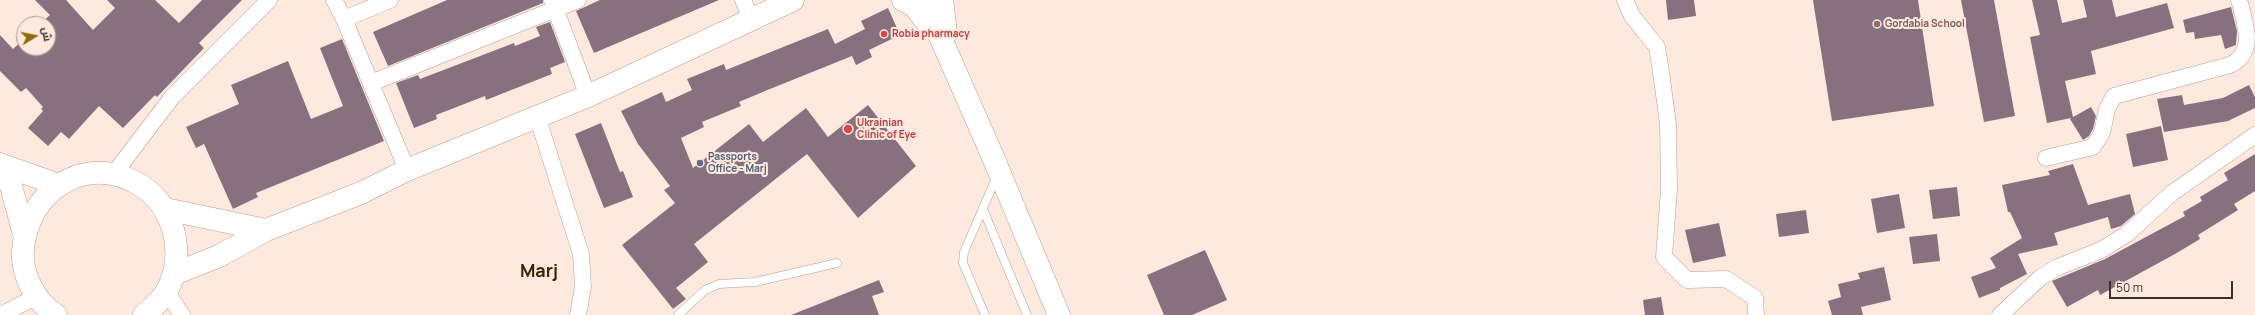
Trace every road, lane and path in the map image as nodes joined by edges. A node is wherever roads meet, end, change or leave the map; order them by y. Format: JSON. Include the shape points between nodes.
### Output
{"nodes":[{"id":1,"x":269,"y":0,"type":"edge"},
{"id":2,"x":334,"y":0,"type":"edge"},
{"id":3,"x":390,"y":0,"type":"edge"},
{"id":4,"x":578,"y":0,"type":"edge"},
{"id":5,"x":793,"y":0,"type":"edge"},
{"id":6,"x":903,"y":0,"type":"edge"},
{"id":7,"x":924,"y":0,"type":"edge"},
{"id":8,"x":942,"y":0,"type":"edge"},
{"id":9,"x":1624,"y":0,"type":"edge"},
{"id":10,"x":2239,"y":0,"type":"edge"},
{"id":11,"x":554,"y":5,"type":"edge"},
{"id":12,"x":747,"y":10,"type":"edge"},
{"id":13,"x":344,"y":19,"type":"junction"},
{"id":14,"x":945,"y":49,"type":"junction"},
{"id":15,"x":371,"y":83,"type":"junction"},
{"id":16,"x":588,"y":96,"type":"junction"},
{"id":17,"x":537,"y":116,"type":"junction"},
{"id":18,"x":2255,"y":135,"type":"edge"},
{"id":19,"x":2046,"y":158,"type":"dead end"},
{"id":20,"x":0,"y":166,"type":"edge"},
{"id":21,"x":407,"y":170,"type":"junction"},
{"id":22,"x":999,"y":172,"type":"junction"},
{"id":23,"x":113,"y":175,"type":"junction"},
{"id":24,"x":59,"y":185,"type":"junction"},
{"id":25,"x":165,"y":209,"type":"junction"},
{"id":26,"x":983,"y":209,"type":"junction"},
{"id":27,"x":266,"y":230,"type":"junction"},
{"id":28,"x":24,"y":234,"type":"junction"},
{"id":29,"x":837,"y":263,"type":"dead end"},
{"id":30,"x":170,"y":283,"type":"junction"},
{"id":31,"x":37,"y":296,"type":"junction"},
{"id":32,"x":1,"y":315,"type":"edge"},
{"id":33,"x":56,"y":315,"type":"edge"},
{"id":34,"x":144,"y":315,"type":"edge"},
{"id":35,"x":182,"y":315,"type":"edge"},
{"id":36,"x":578,"y":315,"type":"edge"},
{"id":37,"x":678,"y":315,"type":"edge"},
{"id":38,"x":985,"y":315,"type":"edge"},
{"id":39,"x":1027,"y":315,"type":"edge"},
{"id":40,"x":1060,"y":315,"type":"edge"},
{"id":41,"x":1756,"y":315,"type":"edge"},
{"id":42,"x":2000,"y":315,"type":"edge"}],
"edges":[{"from":1,"to":23,"type":"street","via":[[173,96]]},
{"from":2,"to":13,"type":"street"},
{"from":3,"to":13,"type":"street"},
{"from":4,"to":11,"type":"street"},
{"from":5,"to":12,"type":"main road"},
{"from":6,"to":14,"type":"main road","via":[[915,7]]},
{"from":7,"to":14,"type":"main road"},
{"from":8,"to":14,"type":"main road"},
{"from":9,"to":41,"type":"street","via":[[1632,16],[1657,47],[1668,124],[1664,257],[1687,280],[1726,279],[1755,298]]},
{"from":10,"to":19,"type":"street","via":[[2253,42],[2253,51],[2247,58],[2230,65],[2114,96],[2107,109],[2102,133],[2093,147]]},
{"from":11,"to":15,"type":"street"},
{"from":11,"to":16,"type":"street"},
{"from":12,"to":16,"type":"main road"},
{"from":13,"to":15,"type":"street"},
{"from":14,"to":22,"type":"main road"},
{"from":15,"to":21,"type":"street"},
{"from":16,"to":17,"type":"main road"},
{"from":17,"to":21,"type":"main road"},
{"from":17,"to":36,"type":"street","via":[[581,254],[583,287]]},
{"from":18,"to":42,"type":"street","via":[[2172,193],[2127,234],[2101,250],[2058,267],[2041,277]]},
{"from":20,"to":24,"type":"main road"},
{"from":20,"to":28,"type":"main road","via":[[11,186]]},
{"from":21,"to":27,"type":"main road","via":[[361,193]]},
{"from":22,"to":26,"type":"lane"},
{"from":22,"to":40,"type":"main road"},
{"from":23,"to":24,"type":"main road","via":[[82,176]]},
{"from":23,"to":25,"type":"main road","via":[[134,181],[151,193]]},
{"from":24,"to":28,"type":"main road","via":[[45,196],[32,214]]},
{"from":25,"to":27,"type":"main road"},
{"from":25,"to":30,"type":"main road","via":[[175,237],[177,252]]},
{"from":26,"to":38,"type":"lane","via":[[964,252],[963,263]]},
{"from":26,"to":39,"type":"lane"},
{"from":27,"to":30,"type":"main road"},
{"from":28,"to":31,"type":"main road","via":[[22,256],[25,270]]},
{"from":29,"to":37,"type":"lane","via":[[755,282],[719,284],[705,290]]},
{"from":30,"to":34,"type":"main road","via":[[156,304]]},
{"from":30,"to":35,"type":"street"},
{"from":31,"to":32,"type":"street"},
{"from":31,"to":33,"type":"main road"}]}
